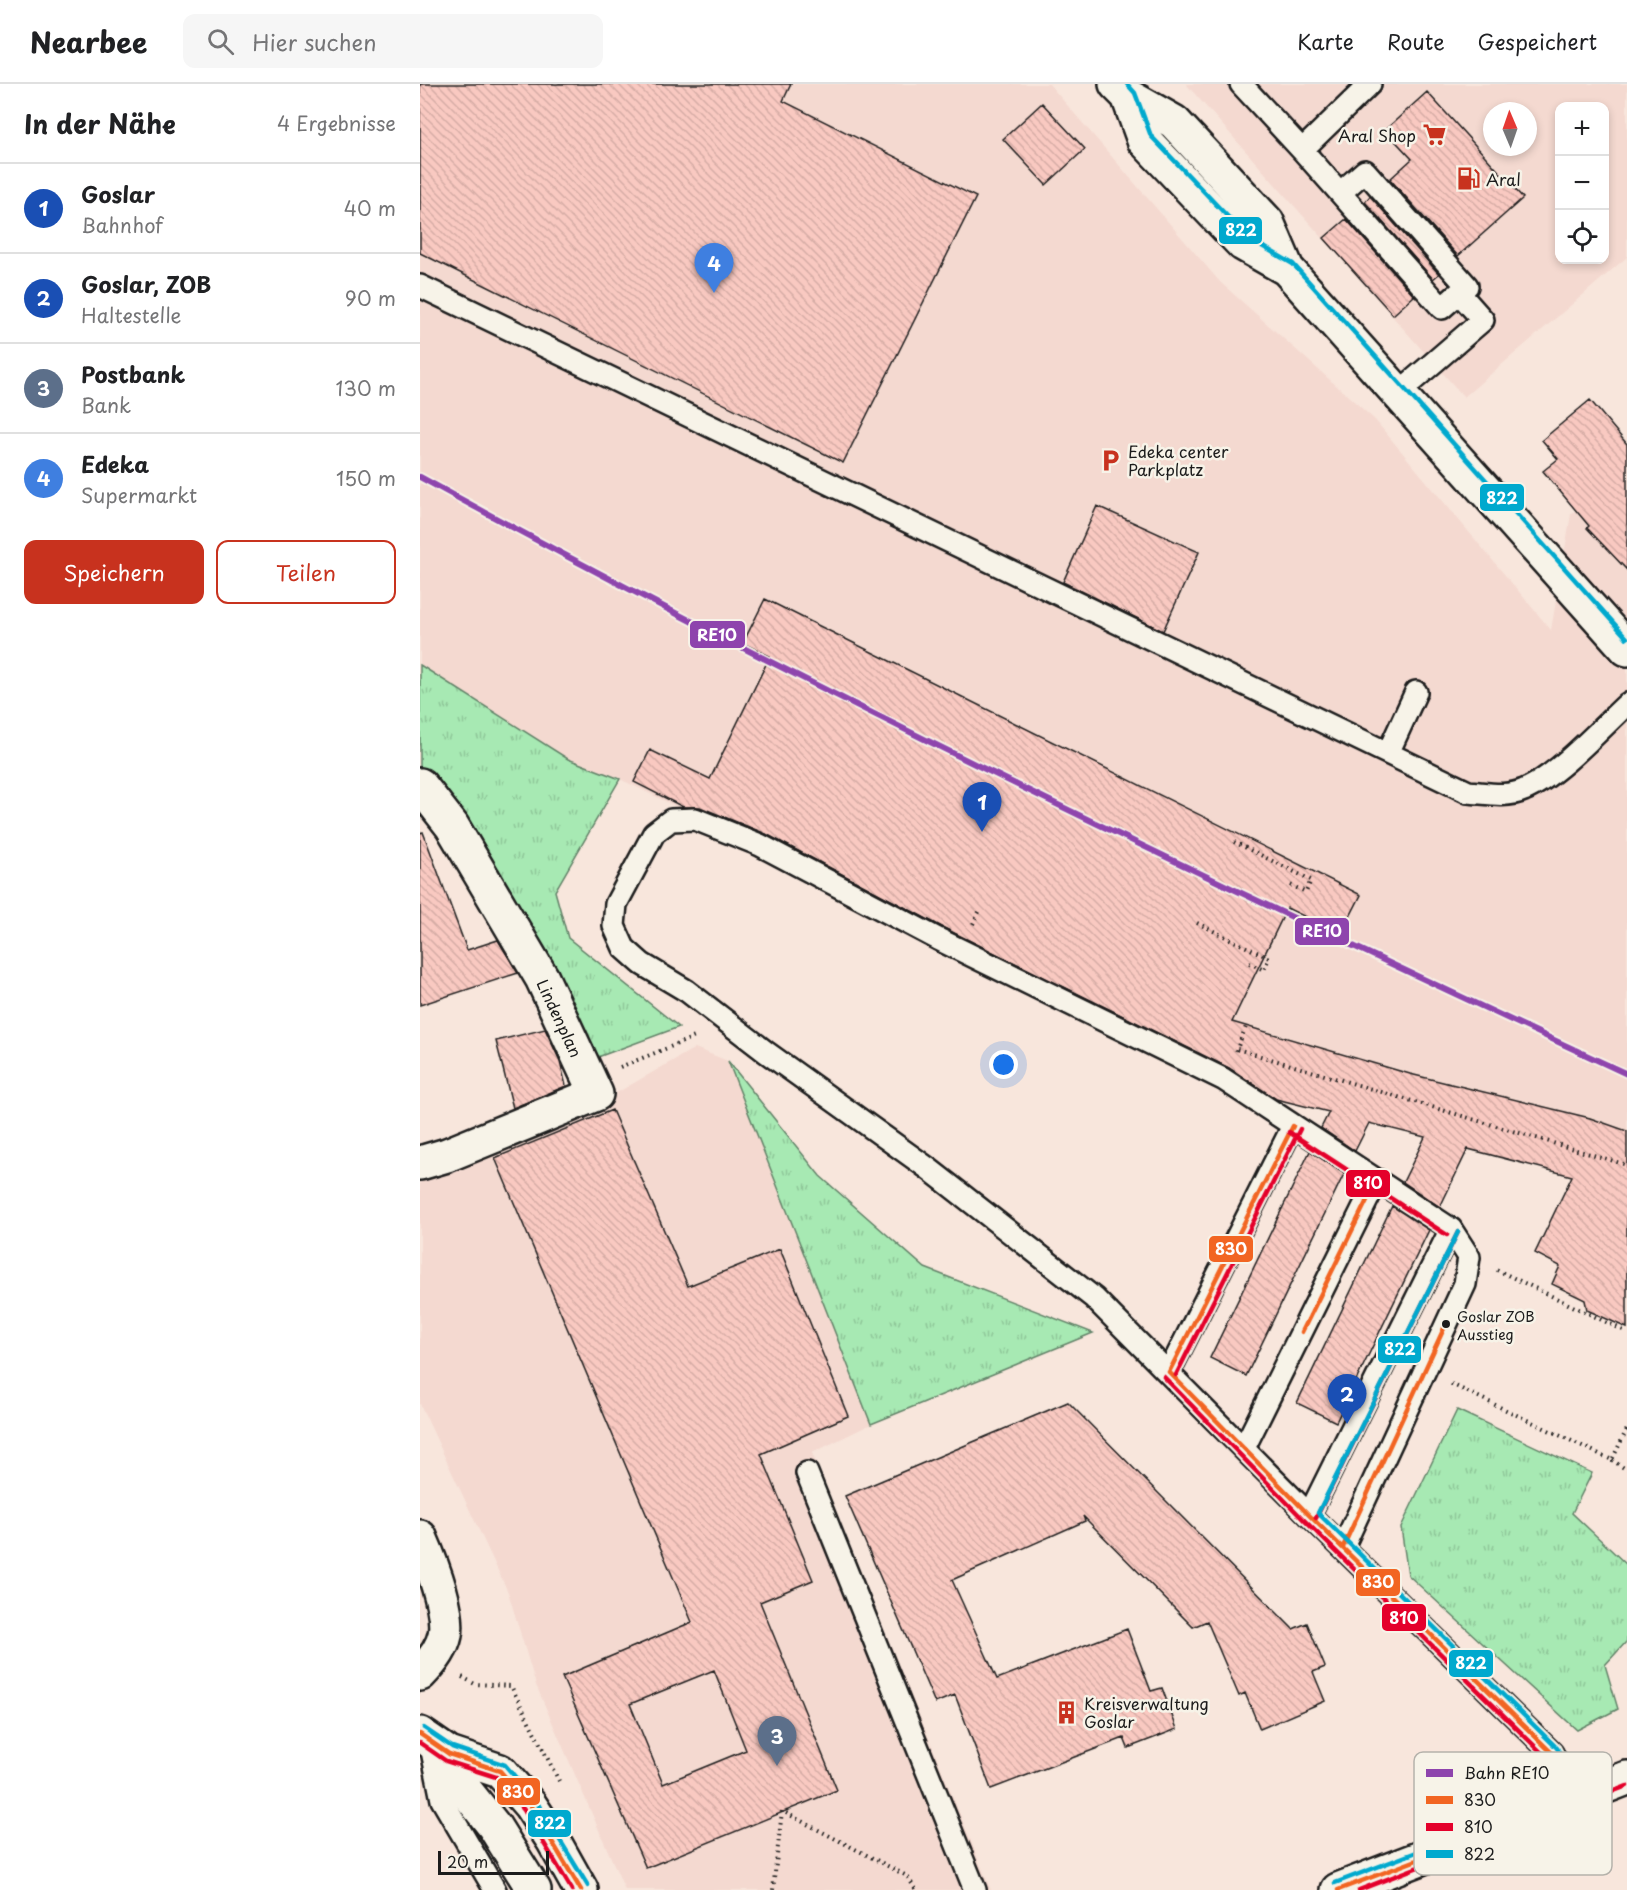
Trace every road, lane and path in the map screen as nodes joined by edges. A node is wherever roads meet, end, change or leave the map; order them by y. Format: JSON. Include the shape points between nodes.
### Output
{"nodes":[{"id":1,"x":1241,"y":84,"type":"edge"},
{"id":2,"x":1370,"y":84,"type":"edge"},
{"id":3,"x":1129,"y":88,"type":"edge"},
{"id":4,"x":1302,"y":150,"type":"junction"},
{"id":5,"x":1340,"y":193,"type":"junction"},
{"id":6,"x":420,"y":286,"type":"edge"},
{"id":7,"x":1459,"y":293,"type":"junction"},
{"id":8,"x":1397,"y":394,"type":"junction"},
{"id":9,"x":1627,"y":649,"type":"edge"},
{"id":10,"x":1416,"y":692,"type":"dead end"},
{"id":11,"x":1627,"y":704,"type":"edge"},
{"id":12,"x":1388,"y":753,"type":"junction"},
{"id":13,"x":420,"y":785,"type":"edge"},
{"id":14,"x":1234,"y":842,"type":"dead end"},
{"id":15,"x":1290,"y":885,"type":"dead end"},
{"id":16,"x":1197,"y":923,"type":"dead end"},
{"id":17,"x":1247,"y":962,"type":"dead end"},
{"id":18,"x":728,"y":1023,"type":"junction"},
{"id":19,"x":1247,"y":1024,"type":"dead end"},
{"id":20,"x":589,"y":1080,"type":"junction"},
{"id":21,"x":1293,"y":1126,"type":"junction"},
{"id":22,"x":420,"y":1164,"type":"edge"},
{"id":23,"x":1627,"y":1165,"type":"edge"},
{"id":24,"x":1377,"y":1180,"type":"junction"},
{"id":25,"x":1450,"y":1229,"type":"junction"},
{"id":26,"x":1469,"y":1257,"type":"junction"},
{"id":27,"x":1627,"y":1332,"type":"edge"},
{"id":28,"x":1169,"y":1372,"type":"junction"},
{"id":29,"x":1424,"y":1372,"type":"junction"},
{"id":30,"x":1627,"y":1429,"type":"edge"},
{"id":31,"x":1244,"y":1448,"type":"junction"},
{"id":32,"x":1612,"y":1460,"type":"junction"},
{"id":33,"x":1627,"y":1470,"type":"edge"},
{"id":34,"x":807,"y":1473,"type":"dead end"},
{"id":35,"x":1309,"y":1515,"type":"junction"},
{"id":36,"x":420,"y":1537,"type":"edge"},
{"id":37,"x":1343,"y":1546,"type":"junction"},
{"id":38,"x":420,"y":1674,"type":"edge"},
{"id":39,"x":433,"y":1743,"type":"edge"},
{"id":40,"x":1551,"y":1752,"type":"edge"},
{"id":41,"x":1627,"y":1778,"type":"edge"},
{"id":42,"x":1612,"y":1784,"type":"edge"},
{"id":43,"x":1414,"y":1861,"type":"edge"},
{"id":44,"x":495,"y":1890,"type":"edge"},
{"id":45,"x":534,"y":1890,"type":"edge"},
{"id":46,"x":581,"y":1890,"type":"edge"},
{"id":47,"x":772,"y":1890,"type":"edge"},
{"id":48,"x":916,"y":1890,"type":"edge"},
{"id":49,"x":975,"y":1890,"type":"edge"},
{"id":50,"x":1338,"y":1890,"type":"edge"}],
"edges":[{"from":1,"to":4,"type":"lane"},
{"from":2,"to":4,"type":"lane"},
{"from":3,"to":8,"type":"street","via":[[1144,140],[1243,244],[1287,269]]},
{"from":4,"to":5,"type":"lane"},
{"from":5,"to":7,"type":"lane","via":[[1442,308]]},
{"from":5,"to":7,"type":"lane","via":[[1365,171],[1467,286]]},
{"from":6,"to":12,"type":"lane"},
{"from":7,"to":8,"type":"lane","via":[[1483,320]]},
{"from":8,"to":9,"type":"street"},
{"from":10,"to":12,"type":"lane"},
{"from":11,"to":12,"type":"lane","via":[[1563,763],[1524,790],[1503,795],[1468,792]]},
{"from":13,"to":20,"type":"street","name":"Lindenplan","via":[[452,826],[542,978]]},
{"from":14,"to":15,"type":"path","via":[[1311,880],[1306,892]]},
{"from":16,"to":17,"type":"path","via":[[1269,958],[1264,970]]},
{"from":18,"to":20,"type":"path"},
{"from":18,"to":21,"type":"lane","via":[[672,980],[642,964],[624,948],[614,926],[616,904],[654,833],[671,820],[695,819],[760,845],[938,939],[1223,1078]]},
{"from":18,"to":28,"type":"lane","via":[[929,1169],[1094,1298]]},
{"from":19,"to":23,"type":"path","via":[[1237,1049]]},
{"from":20,"to":22,"type":"street","via":[[596,1094]]},
{"from":21,"to":24,"type":"lane"},
{"from":21,"to":28,"type":"lane"},
{"from":24,"to":25,"type":"lane"},
{"from":24,"to":31,"type":"lane"},
{"from":25,"to":26,"type":"lane"},
{"from":25,"to":35,"type":"lane"},
{"from":26,"to":27,"type":"path"},
{"from":26,"to":29,"type":"lane","via":[[1465,1284]]},
{"from":28,"to":31,"type":"lane"},
{"from":29,"to":32,"type":"path"},
{"from":29,"to":37,"type":"lane"},
{"from":30,"to":32,"type":"path"},
{"from":31,"to":35,"type":"lane"},
{"from":32,"to":33,"type":"path"},
{"from":34,"to":49,"type":"lane"},
{"from":35,"to":37,"type":"lane"},
{"from":36,"to":38,"type":"street","via":[[441,1599],[445,1635],[433,1661]]},
{"from":37,"to":40,"type":"lane"},
{"from":39,"to":44,"type":"lane","via":[[442,1800]]},
{"from":39,"to":45,"type":"street","via":[[494,1826]]},
{"from":39,"to":46,"type":"street","via":[[500,1771],[554,1840]]},
{"from":41,"to":42,"type":"street"},
{"from":43,"to":50,"type":"street"},
{"from":47,"to":48,"type":"path","via":[[782,1810],[907,1876]]}]}
